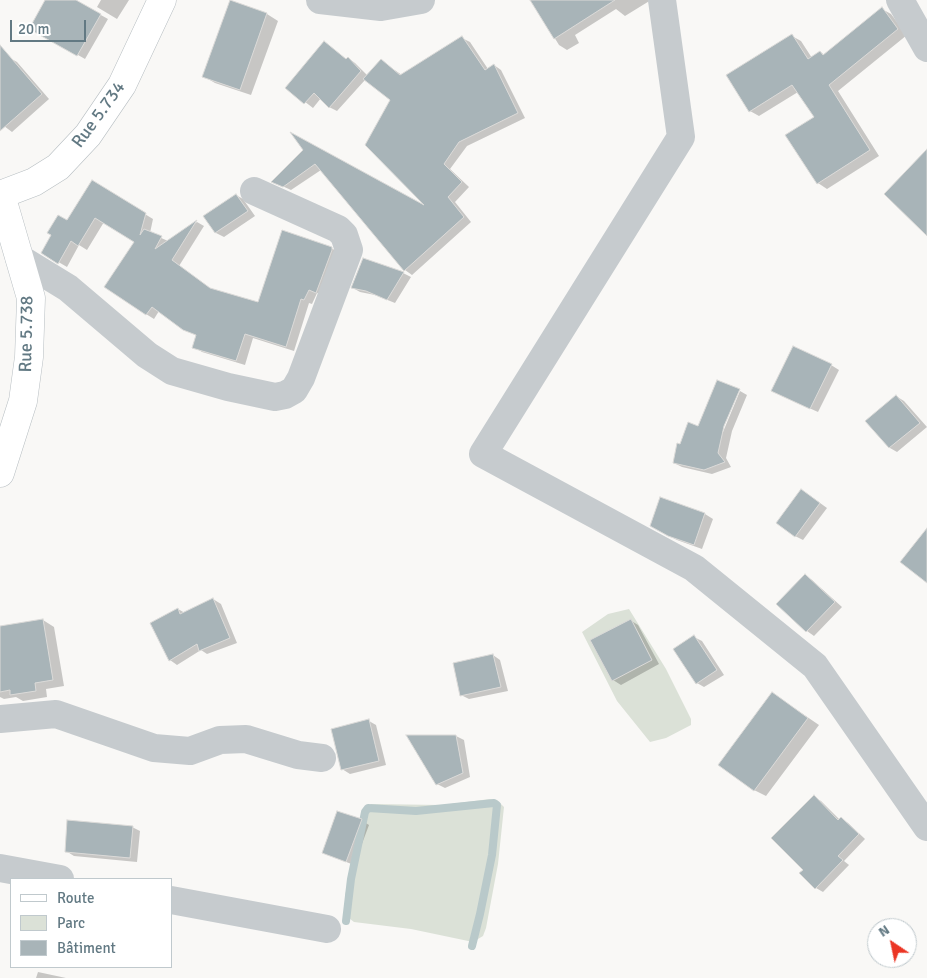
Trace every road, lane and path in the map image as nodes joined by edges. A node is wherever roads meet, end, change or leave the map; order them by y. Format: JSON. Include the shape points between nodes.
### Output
{"nodes":[{"id":1,"x":162,"y":0,"type":"edge"},
{"id":2,"x":320,"y":0,"type":"edge"},
{"id":3,"x":421,"y":0,"type":"edge"},
{"id":4,"x":662,"y":0,"type":"edge"},
{"id":5,"x":900,"y":0,"type":"edge"},
{"id":6,"x":927,"y":48,"type":"edge"},
{"id":7,"x":254,"y":191,"type":"dead end"},
{"id":8,"x":0,"y":195,"type":"edge"},
{"id":9,"x":19,"y":258,"type":"junction"},
{"id":10,"x":0,"y":473,"type":"edge"},
{"id":11,"x":0,"y":719,"type":"edge"},
{"id":12,"x":322,"y":758,"type":"dead end"},
{"id":13,"x":927,"y":827,"type":"edge"},
{"id":14,"x":0,"y":868,"type":"edge"},
{"id":15,"x":55,"y":878,"type":"edge"},
{"id":16,"x":172,"y":900,"type":"edge"},
{"id":17,"x":327,"y":928,"type":"dead end"}],
"edges":[{"from":1,"to":8,"type":"street","name":"Rue 5.734","via":[[122,85],[88,134],[58,167],[34,182]]},
{"from":2,"to":3,"type":"street","via":[[381,7]]},
{"from":4,"to":13,"type":"street","via":[[680,137],[483,454],[694,568],[815,666]]},
{"from":5,"to":6,"type":"street"},
{"from":7,"to":9,"type":"street","via":[[338,229],[349,250],[301,378],[294,390],[285,395],[276,397],[228,387],[172,371],[147,355],[68,288]]},
{"from":8,"to":9,"type":"street","name":"Rue 5.738"},
{"from":9,"to":10,"type":"street","name":"Rue 5.738","via":[[31,298],[29,357],[24,401]]},
{"from":11,"to":12,"type":"street","via":[[56,714],[154,748],[190,751],[220,740],[246,739],[298,755]]},
{"from":14,"to":15,"type":"street"},
{"from":16,"to":17,"type":"street"}]}
